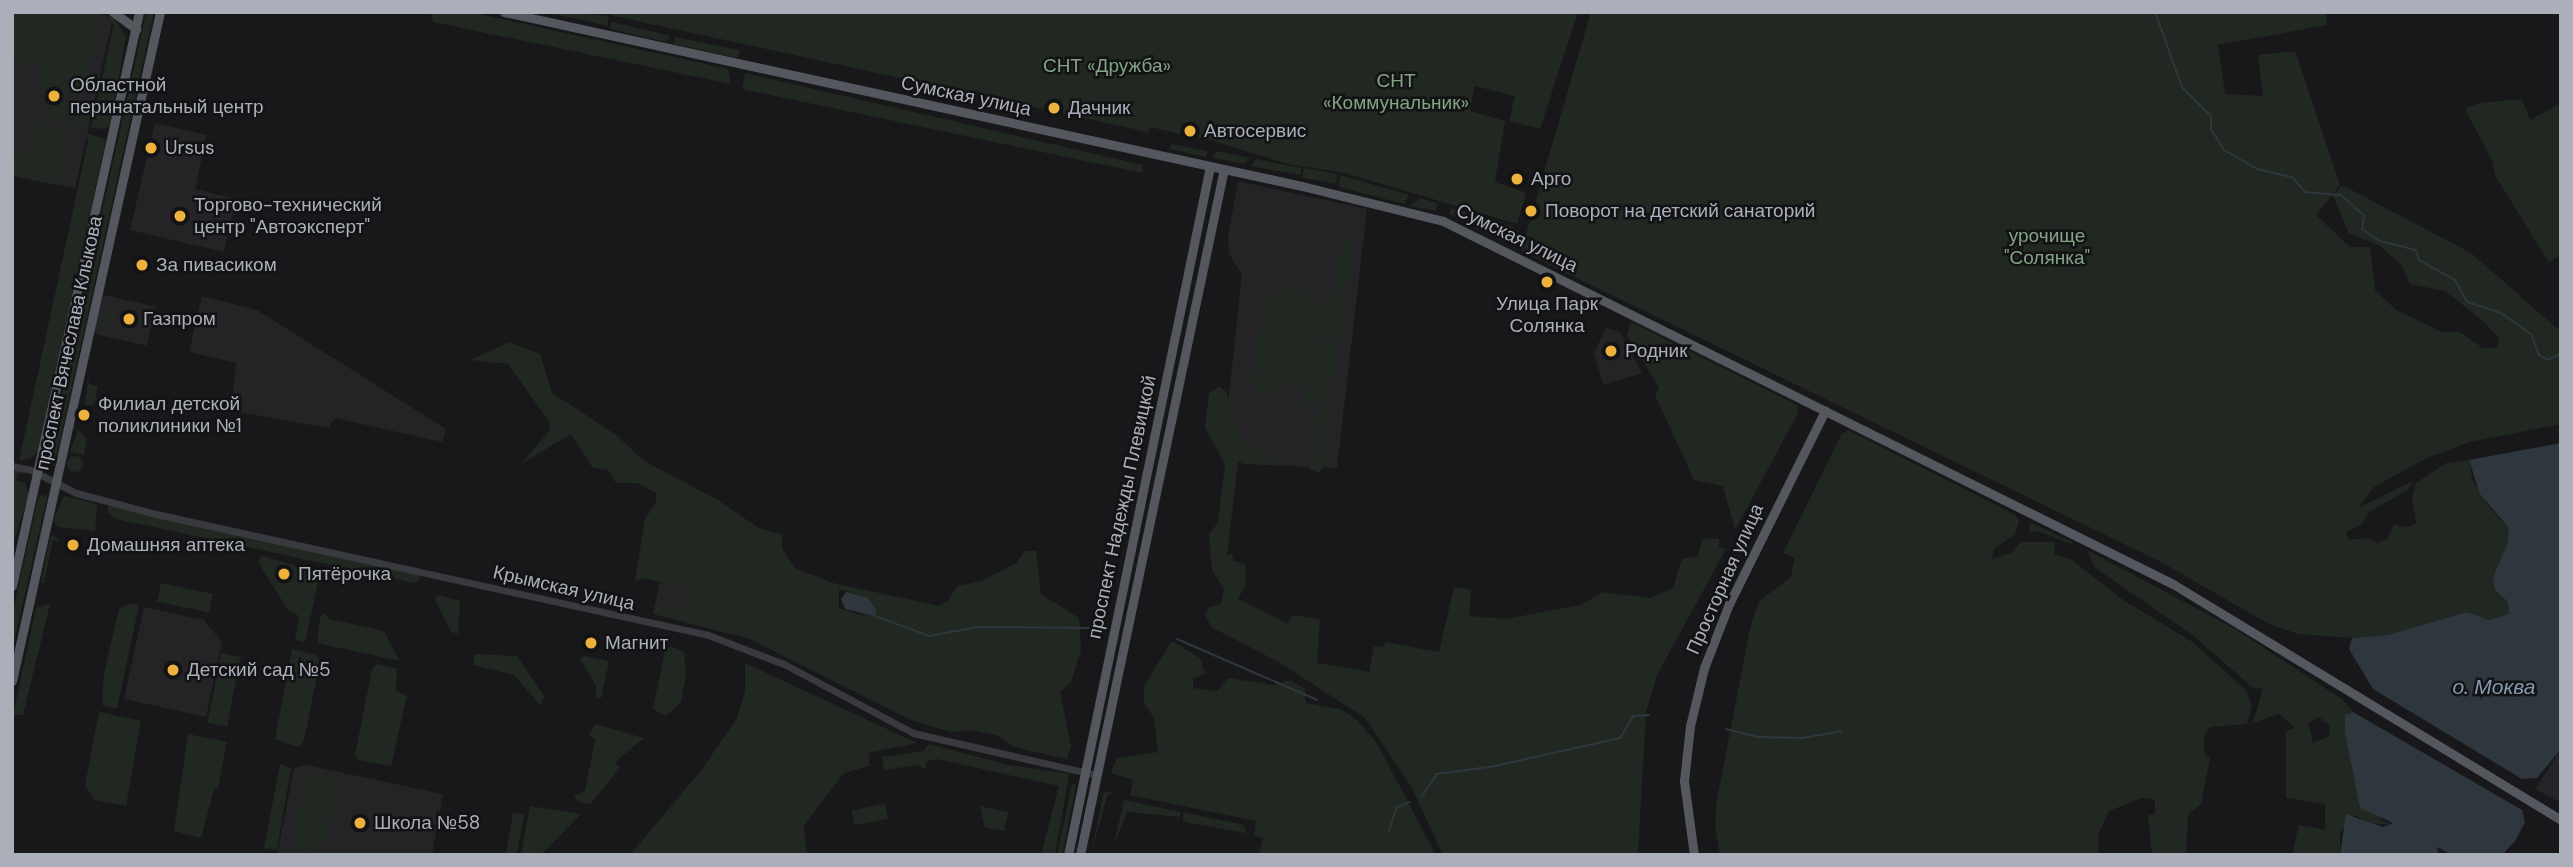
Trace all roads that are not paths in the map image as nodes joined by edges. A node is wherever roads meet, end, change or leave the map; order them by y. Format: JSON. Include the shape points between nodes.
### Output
{"nodes":[{"id":1,"x":113,"y":12,"type":"edge"},
{"id":2,"x":504,"y":12,"type":"edge"},
{"id":3,"x":139,"y":13,"type":"edge"},
{"id":4,"x":159,"y":14,"type":"edge"},
{"id":5,"x":136,"y":29,"type":"junction"},
{"id":6,"x":1210,"y":166,"type":"junction"},
{"id":7,"x":1224,"y":169,"type":"junction"},
{"id":8,"x":1825,"y":411,"type":"junction"},
{"id":9,"x":41,"y":455,"type":"junction"},
{"id":10,"x":61,"y":459,"type":"junction"},
{"id":11,"x":12,"y":466,"type":"edge"},
{"id":12,"x":38,"y":472,"type":"junction"},
{"id":13,"x":56,"y":481,"type":"junction"},
{"id":14,"x":33,"y":491,"type":"junction"},
{"id":15,"x":53,"y":496,"type":"junction"},
{"id":16,"x":12,"y":586,"type":"edge"},
{"id":17,"x":12,"y":681,"type":"edge"},
{"id":18,"x":1085,"y":773,"type":"junction"},
{"id":19,"x":1097,"y":775,"type":"junction"},
{"id":20,"x":2559,"y":819,"type":"edge"},
{"id":21,"x":1068,"y":855,"type":"edge"},
{"id":22,"x":1080,"y":855,"type":"edge"},
{"id":23,"x":1694,"y":855,"type":"edge"}],
"edges":[{"from":1,"to":5,"type":"main road"},
{"from":2,"to":6,"type":"main road","name":"Сумская улица"},
{"from":3,"to":5,"type":"main road","name":"проспект Вячеслава Клыкова"},
{"from":4,"to":10,"type":"main road","name":"проспект Вячеслава Клыкова"},
{"from":5,"to":9,"type":"main road","name":"проспект Вячеслава Клыкова"},
{"from":6,"to":7,"type":"main road","name":"Сумская улица"},
{"from":6,"to":18,"type":"main road","name":"проспект Надежды Плевицкой"},
{"from":7,"to":8,"type":"main road","name":"Сумская улица","via":[[1443,221]]},
{"from":7,"to":19,"type":"main road","name":"проспект Надежды Плевицкой"},
{"from":8,"to":20,"type":"main road","name":"Сумская улица","via":[[2172,584]]},
{"from":8,"to":23,"type":"main road","name":"Просторная улица","via":[[1729,604],[1704,668],[1690,726],[1684,780]]},
{"from":9,"to":10,"type":"main road","via":[[49,467]]},
{"from":9,"to":12,"type":"main road","name":"проспект Вячеслава Клыкова"},
{"from":10,"to":13,"type":"main road","name":"проспект Вячеслава Клыкова"},
{"from":11,"to":12,"type":"street","name":"Крымская улица"},
{"from":12,"to":13,"type":"street","name":"Крымская улица"},
{"from":12,"to":14,"type":"main road","name":"проспект Вячеслава Клыкова"},
{"from":13,"to":15,"type":"main road","name":"проспект Вячеслава Клыкова"},
{"from":13,"to":18,"type":"street","name":"Крымская улица","via":[[76,493],[156,514],[708,635],[784,664],[913,733]]},
{"from":14,"to":15,"type":"main road","via":[[48,485]]},
{"from":14,"to":16,"type":"main road","name":"проспект Вячеслава Клыкова"},
{"from":15,"to":17,"type":"main road","name":"проспект Вячеслава Клыкова"},
{"from":18,"to":19,"type":"street","name":"Крымская улица"},
{"from":18,"to":21,"type":"main road","name":"проспект Надежды Плевицкой"},
{"from":19,"to":22,"type":"main road","name":"проспект Надежды Плевицкой"}]}
